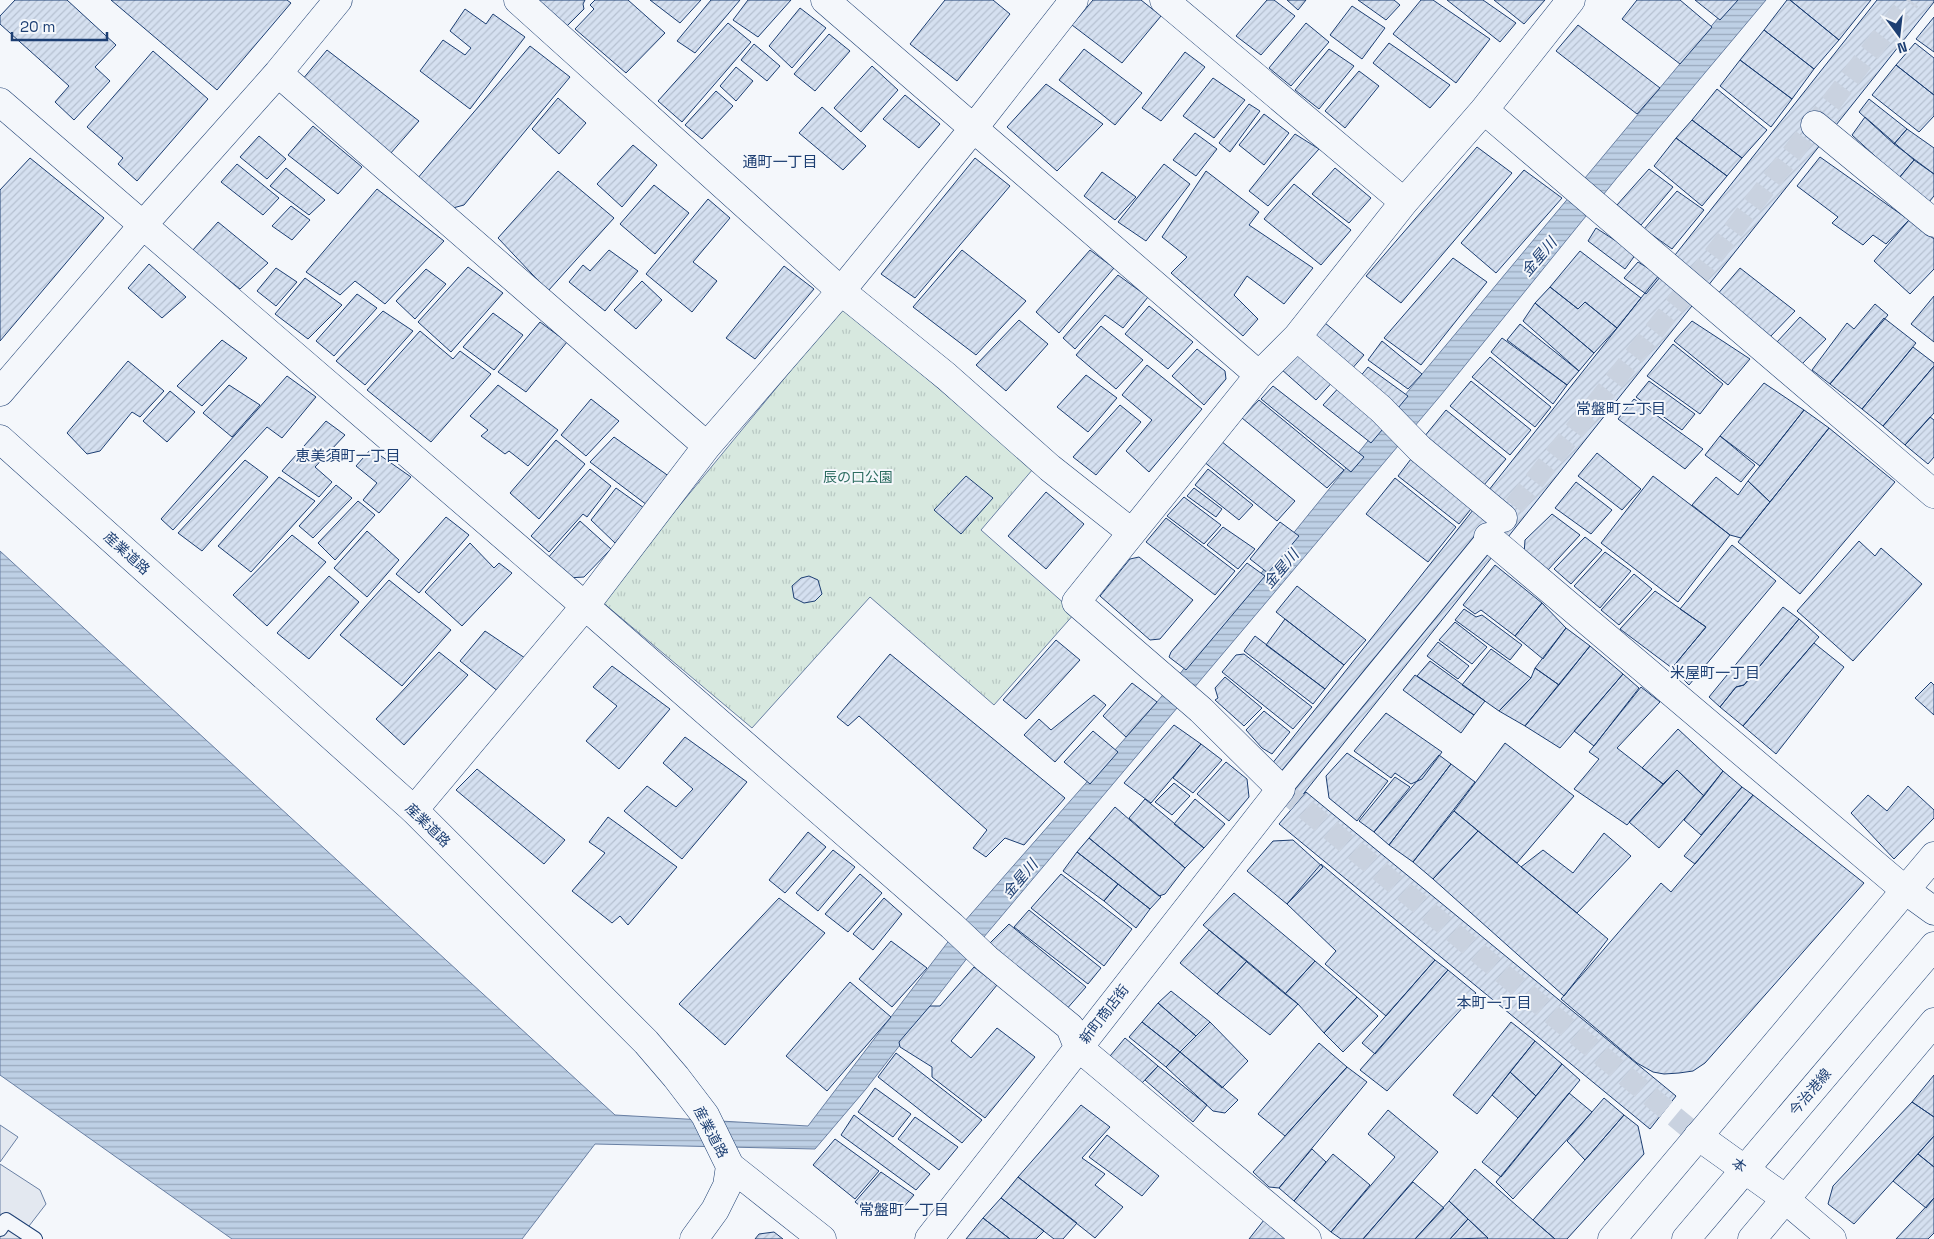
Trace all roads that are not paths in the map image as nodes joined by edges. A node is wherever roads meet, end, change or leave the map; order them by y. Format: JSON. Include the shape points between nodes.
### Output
{"nodes":[{"id":1,"x":338,"y":0,"type":"edge"},
{"id":2,"x":518,"y":0,"type":"edge"},
{"id":3,"x":824,"y":0,"type":"edge"},
{"id":4,"x":1074,"y":0,"type":"edge"},
{"id":5,"x":1164,"y":0,"type":"edge"},
{"id":6,"x":1569,"y":1,"type":"edge"},
{"id":7,"x":278,"y":73,"type":"junction"},
{"id":8,"x":0,"y":102,"type":"edge"},
{"id":9,"x":1484,"y":110,"type":"junction"},
{"id":10,"x":1815,"y":125,"type":"dead end"},
{"id":11,"x":973,"y":129,"type":"junction"},
{"id":12,"x":1404,"y":202,"type":"junction"},
{"id":13,"x":1934,"y":223,"type":"edge"},
{"id":14,"x":143,"y":225,"type":"junction"},
{"id":15,"x":841,"y":292,"type":"junction"},
{"id":16,"x":1297,"y":337,"type":"junction"},
{"id":17,"x":1259,"y":375,"type":"junction"},
{"id":18,"x":0,"y":392,"type":"edge"},
{"id":19,"x":0,"y":439,"type":"edge"},
{"id":20,"x":706,"y":446,"type":"junction"},
{"id":21,"x":1934,"y":494,"type":"edge"},
{"id":22,"x":1496,"y":528,"type":"junction"},
{"id":23,"x":1131,"y":532,"type":"junction"},
{"id":24,"x":585,"y":606,"type":"junction"},
{"id":25,"x":1281,"y":790,"type":"junction"},
{"id":26,"x":414,"y":810,"type":"junction"},
{"id":27,"x":1934,"y":856,"type":"edge"},
{"id":28,"x":1905,"y":890,"type":"junction"},
{"id":29,"x":1934,"y":911,"type":"edge"},
{"id":30,"x":1934,"y":946,"type":"edge"},
{"id":31,"x":1934,"y":1022,"type":"edge"},
{"id":32,"x":1078,"y":1047,"type":"junction"},
{"id":33,"x":1698,"y":1136,"type":"junction"},
{"id":34,"x":730,"y":1166,"type":"junction"},
{"id":35,"x":1745,"y":1169,"type":"junction"},
{"id":36,"x":1782,"y":1196,"type":"junction"},
{"id":37,"x":0,"y":1229,"type":"edge"},
{"id":38,"x":35,"y":1239,"type":"edge"},
{"id":39,"x":694,"y":1239,"type":"edge"},
{"id":40,"x":822,"y":1239,"type":"edge"},
{"id":41,"x":929,"y":1239,"type":"edge"},
{"id":42,"x":1307,"y":1239,"type":"edge"},
{"id":43,"x":1612,"y":1239,"type":"edge"},
{"id":44,"x":1686,"y":1239,"type":"edge"},
{"id":45,"x":1752,"y":1239,"type":"edge"},
{"id":46,"x":1832,"y":1239,"type":"edge"}],
"edges":[{"from":1,"to":7,"type":"street"},
{"from":2,"to":15,"type":"street"},
{"from":3,"to":11,"type":"street"},
{"from":4,"to":11,"type":"street"},
{"from":5,"to":12,"type":"street"},
{"from":6,"to":9,"type":"street"},
{"from":7,"to":14,"type":"street"},
{"from":7,"to":20,"type":"street"},
{"from":8,"to":14,"type":"street"},
{"from":9,"to":12,"type":"street"},
{"from":9,"to":21,"type":"street"},
{"from":10,"to":13,"type":"street"},
{"from":11,"to":15,"type":"street"},
{"from":11,"to":17,"type":"street"},
{"from":12,"to":16,"type":"street"},
{"from":14,"to":18,"type":"street"},
{"from":14,"to":24,"type":"street"},
{"from":15,"to":20,"type":"street"},
{"from":15,"to":23,"type":"street"},
{"from":16,"to":17,"type":"street"},
{"from":16,"to":22,"type":"street","via":[[1381,409]]},
{"from":17,"to":23,"type":"street"},
{"from":19,"to":26,"type":"street","name":"産業道路"},
{"from":20,"to":24,"type":"street"},
{"from":22,"to":25,"type":"street"},
{"from":22,"to":28,"type":"street"},
{"from":23,"to":25,"type":"street","via":[[1076,602],[1201,710]]},
{"from":24,"to":26,"type":"street"},
{"from":24,"to":32,"type":"street","via":[[987,959],[1070,1027]]},
{"from":25,"to":32,"type":"street","name":"新町商店街"},
{"from":26,"to":34,"type":"street","name":"産業道路","via":[[646,1042],[705,1115]]},
{"from":27,"to":28,"type":"street"},
{"from":28,"to":29,"type":"street"},
{"from":28,"to":33,"type":"street"},
{"from":30,"to":35,"type":"street","name":"今治港線"},
{"from":31,"to":36,"type":"street"},
{"from":32,"to":41,"type":"street","name":"新町商店街"},
{"from":32,"to":42,"type":"street"},
{"from":33,"to":35,"type":"street","name":"本"},
{"from":33,"to":43,"type":"street"},
{"from":34,"to":39,"type":"street","via":[[728,1186]]},
{"from":34,"to":40,"type":"street","name":"産業道路"},
{"from":35,"to":36,"type":"street","name":"本"},
{"from":35,"to":44,"type":"street","name":"今治港線"},
{"from":36,"to":45,"type":"street"},
{"from":36,"to":46,"type":"street","name":"本"},
{"from":37,"to":38,"type":"lane","via":[[6,1220]]}]}
